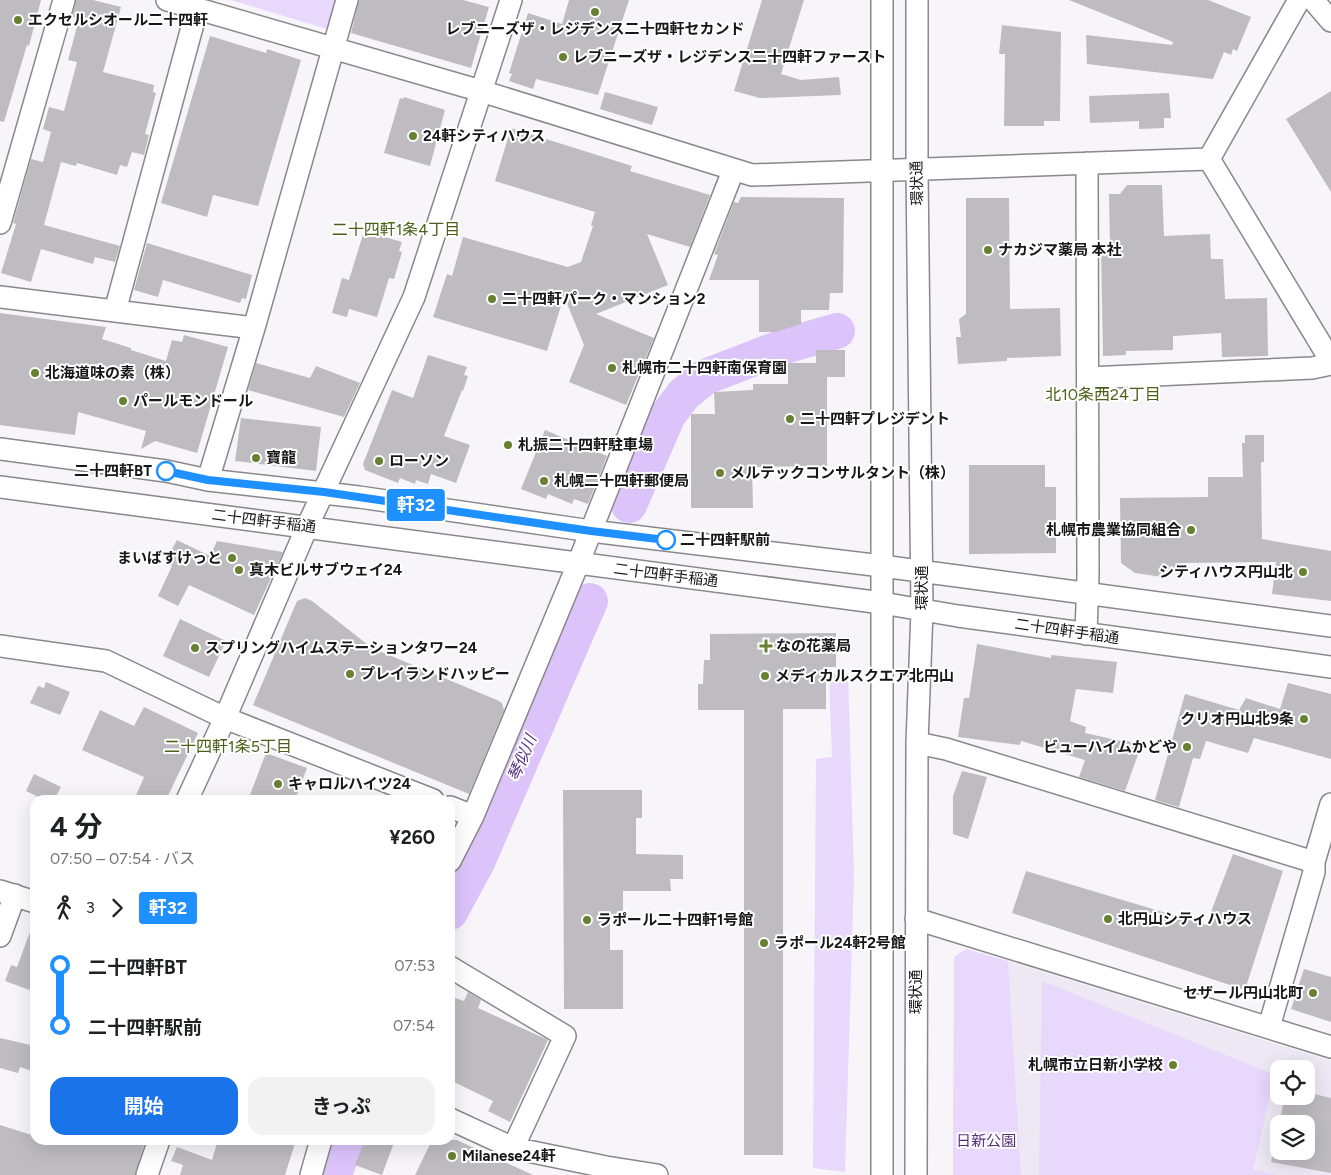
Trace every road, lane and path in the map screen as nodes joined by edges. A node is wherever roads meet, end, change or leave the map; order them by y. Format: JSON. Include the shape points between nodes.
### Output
{"nodes":[{"id":1,"x":64,"y":0,"type":"edge"},
{"id":2,"x":167,"y":0,"type":"edge"},
{"id":3,"x":347,"y":0,"type":"edge"},
{"id":4,"x":511,"y":0,"type":"edge"},
{"id":5,"x":882,"y":0,"type":"edge"},
{"id":6,"x":917,"y":0,"type":"edge"},
{"id":7,"x":1299,"y":0,"type":"edge"},
{"id":8,"x":1313,"y":0,"type":"edge"},
{"id":9,"x":197,"y":10,"type":"junction"},
{"id":10,"x":1331,"y":21,"type":"edge"},
{"id":11,"x":333,"y":48,"type":"junction"},
{"id":12,"x":481,"y":91,"type":"junction"},
{"id":13,"x":1209,"y":159,"type":"junction"},
{"id":14,"x":1087,"y":163,"type":"junction"},
{"id":15,"x":917,"y":169,"type":"junction"},
{"id":16,"x":883,"y":170,"type":"junction"},
{"id":17,"x":733,"y":171,"type":"junction"},
{"id":18,"x":0,"y":223,"type":"edge"},
{"id":19,"x":0,"y":296,"type":"edge"},
{"id":20,"x":115,"y":311,"type":"junction"},
{"id":21,"x":254,"y":328,"type":"junction"},
{"id":22,"x":1331,"y":362,"type":"edge"},
{"id":23,"x":1088,"y":378,"type":"junction"},
{"id":24,"x":0,"y":449,"type":"edge"},
{"id":25,"x":208,"y":480,"type":"junction"},
{"id":26,"x":0,"y":487,"type":"edge"},
{"id":27,"x":324,"y":492,"type":"junction"},
{"id":28,"x":307,"y":527,"type":"junction"},
{"id":29,"x":591,"y":531,"type":"junction"},
{"id":30,"x":578,"y":564,"type":"junction"},
{"id":31,"x":882,"y":566,"type":"junction"},
{"id":32,"x":922,"y":572,"type":"junction"},
{"id":33,"x":1088,"y":594,"type":"junction"},
{"id":34,"x":882,"y":603,"type":"junction"},
{"id":35,"x":922,"y":610,"type":"junction"},
{"id":36,"x":1331,"y":626,"type":"edge"},
{"id":37,"x":1086,"y":634,"type":"junction"},
{"id":38,"x":0,"y":646,"type":"edge"},
{"id":39,"x":1331,"y":667,"type":"edge"},
{"id":40,"x":225,"y":718,"type":"junction"},
{"id":41,"x":917,"y":742,"type":"junction"},
{"id":42,"x":189,"y":795,"type":"edge"},
{"id":43,"x":420,"y":795,"type":"edge"},
{"id":44,"x":1331,"y":804,"type":"edge"},
{"id":45,"x":455,"y":809,"type":"edge"},
{"id":46,"x":473,"y":816,"type":"junction"},
{"id":47,"x":455,"y":851,"type":"edge"},
{"id":48,"x":1319,"y":870,"type":"edge"},
{"id":49,"x":7,"y":893,"type":"edge"},
{"id":50,"x":30,"y":900,"type":"edge"},
{"id":51,"x":916,"y":919,"type":"junction"},
{"id":52,"x":0,"y":936,"type":"edge"},
{"id":53,"x":455,"y":970,"type":"edge"},
{"id":54,"x":1269,"y":1027,"type":"junction"},
{"id":55,"x":1331,"y":1047,"type":"edge"},
{"id":56,"x":455,"y":1121,"type":"edge"},
{"id":57,"x":157,"y":1145,"type":"edge"},
{"id":58,"x":320,"y":1145,"type":"edge"},
{"id":59,"x":513,"y":1148,"type":"junction"},
{"id":60,"x":605,"y":1171,"type":"edge"},
{"id":61,"x":147,"y":1175,"type":"edge"},
{"id":62,"x":311,"y":1175,"type":"edge"},
{"id":63,"x":657,"y":1175,"type":"edge"},
{"id":64,"x":882,"y":1175,"type":"edge"},
{"id":65,"x":916,"y":1175,"type":"edge"}],
"edges":[{"from":1,"to":18,"type":"street"},
{"from":2,"to":9,"type":"street"},
{"from":3,"to":11,"type":"street"},
{"from":4,"to":12,"type":"street"},
{"from":5,"to":16,"type":"street"},
{"from":6,"to":15,"type":"street","name":"環状通"},
{"from":7,"to":13,"type":"street"},
{"from":8,"to":10,"type":"street"},
{"from":9,"to":11,"type":"street"},
{"from":9,"to":20,"type":"street"},
{"from":11,"to":12,"type":"street"},
{"from":11,"to":21,"type":"street"},
{"from":12,"to":17,"type":"street"},
{"from":12,"to":27,"type":"street","via":[[414,297]]},
{"from":13,"to":14,"type":"street"},
{"from":13,"to":22,"type":"street"},
{"from":14,"to":15,"type":"street"},
{"from":14,"to":23,"type":"street"},
{"from":15,"to":16,"type":"street"},
{"from":15,"to":32,"type":"street","name":"環状通"},
{"from":16,"to":17,"type":"street","via":[[752,176]]},
{"from":16,"to":31,"type":"street"},
{"from":17,"to":29,"type":"street"},
{"from":19,"to":20,"type":"street"},
{"from":20,"to":21,"type":"street"},
{"from":21,"to":25,"type":"street"},
{"from":22,"to":23,"type":"street","via":[[1312,368]]},
{"from":23,"to":33,"type":"street"},
{"from":24,"to":25,"type":"street","via":[[166,471]]},
{"from":25,"to":27,"type":"street"},
{"from":26,"to":28,"type":"street","name":"二十四軒手稲通"},
{"from":27,"to":28,"type":"street"},
{"from":27,"to":29,"type":"street"},
{"from":28,"to":30,"type":"street","name":"二十四軒手稲通"},
{"from":28,"to":40,"type":"street"},
{"from":29,"to":30,"type":"street"},
{"from":29,"to":31,"type":"street"},
{"from":30,"to":34,"type":"street","name":"二十四軒手稲通"},
{"from":30,"to":46,"type":"street"},
{"from":31,"to":32,"type":"street"},
{"from":31,"to":34,"type":"street"},
{"from":32,"to":33,"type":"street"},
{"from":32,"to":35,"type":"street","name":"環状通"},
{"from":33,"to":36,"type":"street"},
{"from":33,"to":37,"type":"street"},
{"from":34,"to":35,"type":"street","name":"二十四軒手稲通"},
{"from":34,"to":64,"type":"street"},
{"from":35,"to":37,"type":"street","name":"二十四軒手稲通"},
{"from":35,"to":41,"type":"street","name":"環状通"},
{"from":37,"to":39,"type":"street","name":"二十四軒手稲通"},
{"from":38,"to":40,"type":"street","via":[[106,662]]},
{"from":40,"to":42,"type":"street"},
{"from":40,"to":43,"type":"street"},
{"from":41,"to":48,"type":"street"},
{"from":41,"to":51,"type":"street","name":"環状通"},
{"from":44,"to":48,"type":"street"},
{"from":45,"to":46,"type":"street"},
{"from":46,"to":47,"type":"street"},
{"from":48,"to":54,"type":"street"},
{"from":49,"to":50,"type":"street"},
{"from":49,"to":52,"type":"street"},
{"from":51,"to":54,"type":"street"},
{"from":51,"to":65,"type":"street","name":"環状通"},
{"from":53,"to":59,"type":"street","via":[[565,1036]]},
{"from":54,"to":55,"type":"street"},
{"from":56,"to":59,"type":"street"},
{"from":57,"to":61,"type":"street"},
{"from":58,"to":62,"type":"street"},
{"from":59,"to":60,"type":"street"},
{"from":60,"to":63,"type":"street"}]}
